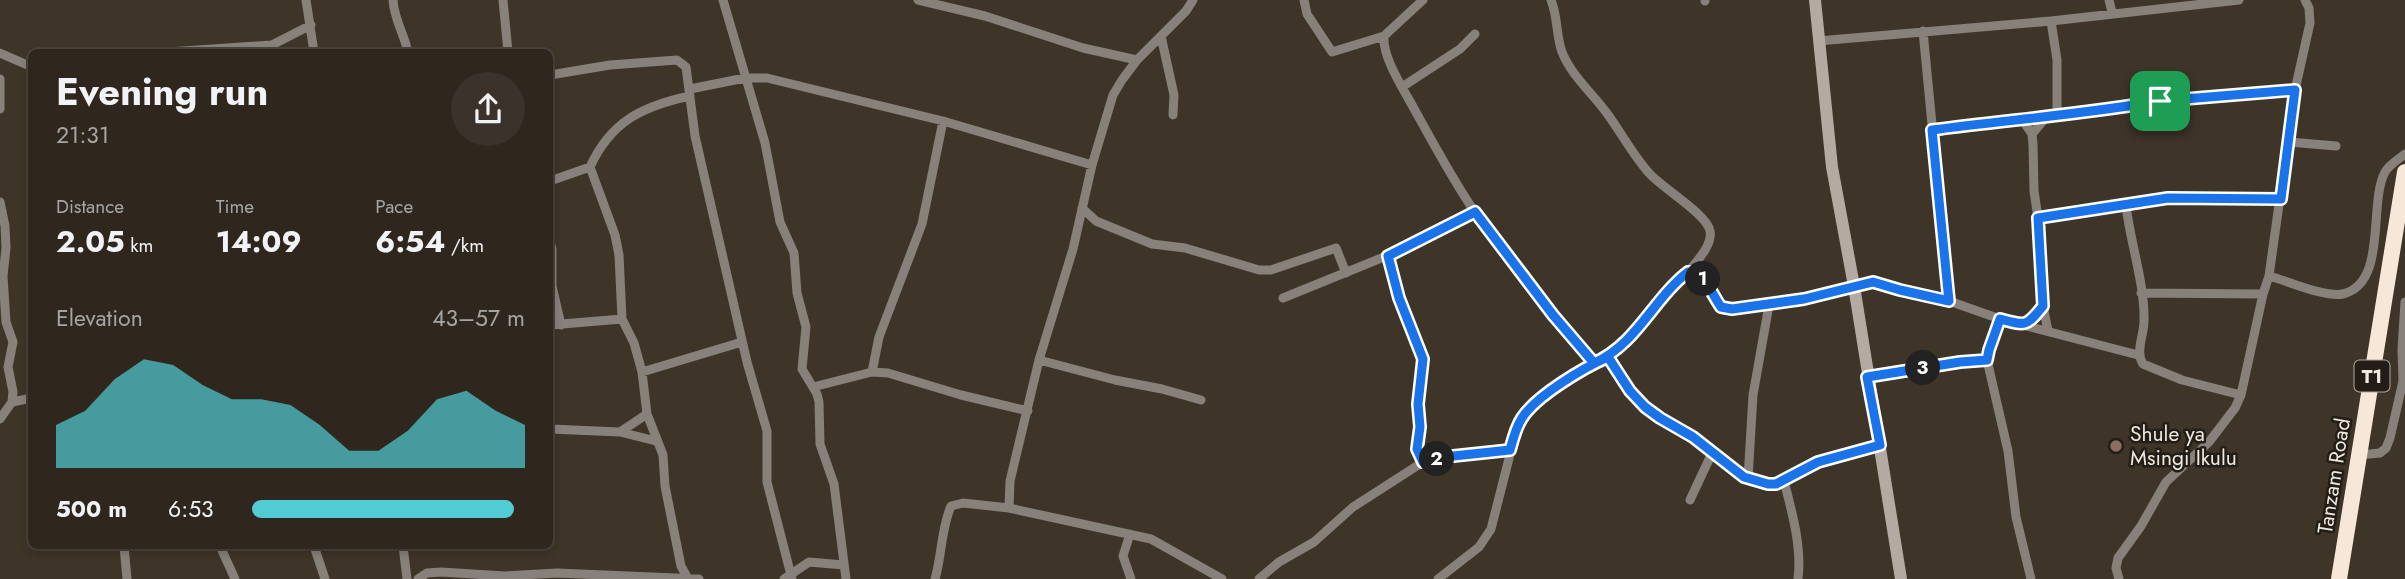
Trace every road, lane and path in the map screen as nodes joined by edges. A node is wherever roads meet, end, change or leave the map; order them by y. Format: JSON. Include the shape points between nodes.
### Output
{"nodes":[{"id":1,"x":306,"y":0,"type":"edge"},
{"id":2,"x":393,"y":0,"type":"edge"},
{"id":3,"x":503,"y":0,"type":"edge"},
{"id":4,"x":723,"y":0,"type":"edge"},
{"id":5,"x":918,"y":0,"type":"edge"},
{"id":6,"x":1193,"y":0,"type":"edge"},
{"id":7,"x":1304,"y":0,"type":"edge"},
{"id":8,"x":1423,"y":0,"type":"edge"},
{"id":9,"x":1551,"y":0,"type":"edge"},
{"id":10,"x":1815,"y":0,"type":"edge"},
{"id":11,"x":2109,"y":0,"type":"edge"},
{"id":12,"x":2239,"y":0,"type":"edge"},
{"id":13,"x":2305,"y":0,"type":"edge"},
{"id":14,"x":2112,"y":12,"type":"junction"},
{"id":15,"x":2051,"y":20,"type":"junction"},
{"id":16,"x":311,"y":25,"type":"junction"},
{"id":17,"x":1923,"y":30,"type":"junction"},
{"id":18,"x":1475,"y":34,"type":"dead end"},
{"id":19,"x":1161,"y":36,"type":"junction"},
{"id":20,"x":1384,"y":36,"type":"junction"},
{"id":21,"x":1818,"y":41,"type":"junction"},
{"id":22,"x":207,"y":49,"type":"edge"},
{"id":23,"x":314,"y":49,"type":"edge"},
{"id":24,"x":407,"y":49,"type":"edge"},
{"id":25,"x":509,"y":49,"type":"edge"},
{"id":26,"x":0,"y":53,"type":"edge"},
{"id":27,"x":1137,"y":60,"type":"junction"},
{"id":28,"x":28,"y":65,"type":"edge"},
{"id":29,"x":553,"y":74,"type":"edge"},
{"id":30,"x":745,"y":78,"type":"junction"},
{"id":31,"x":0,"y":79,"type":"edge"},
{"id":32,"x":1402,"y":87,"type":"junction"},
{"id":33,"x":2295,"y":90,"type":"junction"},
{"id":34,"x":690,"y":92,"type":"junction"},
{"id":35,"x":0,"y":109,"type":"edge"},
{"id":36,"x":1173,"y":115,"type":"dead end"},
{"id":37,"x":2052,"y":116,"type":"junction"},
{"id":38,"x":2021,"y":118,"type":"junction"},
{"id":39,"x":943,"y":121,"type":"junction"},
{"id":40,"x":1932,"y":130,"type":"junction"},
{"id":41,"x":2032,"y":134,"type":"junction"},
{"id":42,"x":2289,"y":142,"type":"junction"},
{"id":43,"x":2336,"y":146,"type":"dead end"},
{"id":44,"x":2405,"y":154,"type":"edge"},
{"id":45,"x":1091,"y":165,"type":"junction"},
{"id":46,"x":590,"y":167,"type":"junction"},
{"id":47,"x":2405,"y":172,"type":"edge"},
{"id":48,"x":553,"y":180,"type":"edge"},
{"id":49,"x":2281,"y":199,"type":"junction"},
{"id":50,"x":0,"y":202,"type":"edge"},
{"id":51,"x":2126,"y":205,"type":"junction"},
{"id":52,"x":1082,"y":208,"type":"junction"},
{"id":53,"x":1475,"y":212,"type":"junction"},
{"id":54,"x":2038,"y":218,"type":"junction"},
{"id":55,"x":1388,"y":256,"type":"junction"},
{"id":56,"x":1688,"y":272,"type":"junction"},
{"id":57,"x":1346,"y":273,"type":"junction"},
{"id":58,"x":2269,"y":276,"type":"junction"},
{"id":59,"x":1854,"y":286,"type":"junction"},
{"id":60,"x":553,"y":290,"type":"edge"},
{"id":61,"x":2141,"y":293,"type":"junction"},
{"id":62,"x":2263,"y":294,"type":"junction"},
{"id":63,"x":1283,"y":298,"type":"dead end"},
{"id":64,"x":2,"y":301,"type":"edge"},
{"id":65,"x":1949,"y":301,"type":"junction"},
{"id":66,"x":2405,"y":302,"type":"edge"},
{"id":67,"x":1769,"y":305,"type":"junction"},
{"id":68,"x":2043,"y":306,"type":"junction"},
{"id":69,"x":622,"y":319,"type":"junction"},
{"id":70,"x":2000,"y":319,"type":"junction"},
{"id":71,"x":553,"y":325,"type":"edge"},
{"id":72,"x":561,"y":325,"type":"junction"},
{"id":73,"x":2023,"y":325,"type":"junction"},
{"id":74,"x":2048,"y":331,"type":"junction"},
{"id":75,"x":742,"y":342,"type":"junction"},
{"id":76,"x":2138,"y":355,"type":"junction"},
{"id":77,"x":1608,"y":357,"type":"junction"},
{"id":78,"x":1039,"y":360,"type":"junction"},
{"id":79,"x":1987,"y":360,"type":"junction"},
{"id":80,"x":1594,"y":363,"type":"junction"},
{"id":81,"x":642,"y":372,"type":"junction"},
{"id":82,"x":873,"y":372,"type":"junction"},
{"id":83,"x":1867,"y":377,"type":"junction"},
{"id":84,"x":813,"y":387,"type":"junction"},
{"id":85,"x":2241,"y":395,"type":"junction"},
{"id":86,"x":28,"y":399,"type":"edge"},
{"id":87,"x":1200,"y":400,"type":"dead end"},
{"id":88,"x":12,"y":402,"type":"junction"},
{"id":89,"x":1009,"y":406,"type":"junction"},
{"id":90,"x":1027,"y":411,"type":"junction"},
{"id":91,"x":647,"y":414,"type":"junction"},
{"id":92,"x":2401,"y":414,"type":"edge"},
{"id":93,"x":0,"y":419,"type":"edge"},
{"id":94,"x":553,"y":429,"type":"edge"},
{"id":95,"x":620,"y":432,"type":"junction"},
{"id":96,"x":1023,"y":432,"type":"junction"},
{"id":97,"x":656,"y":441,"type":"junction"},
{"id":98,"x":1880,"y":445,"type":"junction"},
{"id":99,"x":1510,"y":450,"type":"junction"},
{"id":100,"x":1712,"y":453,"type":"junction"},
{"id":101,"x":2359,"y":455,"type":"junction"},
{"id":102,"x":1423,"y":462,"type":"junction"},
{"id":103,"x":1748,"y":479,"type":"junction"},
{"id":104,"x":1784,"y":481,"type":"junction"},
{"id":105,"x":1690,"y":500,"type":"dead end"},
{"id":106,"x":1009,"y":508,"type":"junction"},
{"id":107,"x":1130,"y":534,"type":"junction"},
{"id":108,"x":124,"y":549,"type":"edge"},
{"id":109,"x":221,"y":549,"type":"edge"},
{"id":110,"x":315,"y":549,"type":"edge"},
{"id":111,"x":403,"y":549,"type":"edge"},
{"id":112,"x":844,"y":565,"type":"junction"},
{"id":113,"x":681,"y":566,"type":"junction"},
{"id":114,"x":459,"y":576,"type":"edge"},
{"id":115,"x":609,"y":578,"type":"edge"},
{"id":116,"x":789,"y":578,"type":"edge"},
{"id":117,"x":128,"y":579,"type":"edge"},
{"id":118,"x":235,"y":579,"type":"edge"},
{"id":119,"x":325,"y":579,"type":"edge"},
{"id":120,"x":407,"y":579,"type":"edge"},
{"id":121,"x":418,"y":579,"type":"edge"},
{"id":122,"x":675,"y":579,"type":"edge"},
{"id":123,"x":688,"y":579,"type":"edge"},
{"id":124,"x":699,"y":579,"type":"edge"},
{"id":125,"x":846,"y":579,"type":"edge"},
{"id":126,"x":935,"y":579,"type":"edge"},
{"id":127,"x":1131,"y":579,"type":"edge"},
{"id":128,"x":1222,"y":579,"type":"edge"},
{"id":129,"x":1259,"y":579,"type":"edge"},
{"id":130,"x":1438,"y":579,"type":"edge"},
{"id":131,"x":1798,"y":579,"type":"edge"},
{"id":132,"x":1900,"y":579,"type":"edge"},
{"id":133,"x":2031,"y":579,"type":"edge"},
{"id":134,"x":2119,"y":579,"type":"edge"},
{"id":135,"x":2339,"y":579,"type":"edge"}],
"edges":[{"from":1,"to":16,"type":"street"},
{"from":2,"to":24,"type":"street"},
{"from":3,"to":25,"type":"street"},
{"from":4,"to":30,"type":"street"},
{"from":5,"to":27,"type":"street"},
{"from":6,"to":19,"type":"street"},
{"from":7,"to":20,"type":"street","via":[[1307,15],[1332,52]]},
{"from":8,"to":20,"type":"street"},
{"from":9,"to":56,"type":"street","via":[[1562,52],[1576,76],[1650,175],[1707,223],[1709,241]]},
{"from":10,"to":21,"type":"street"},
{"from":11,"to":14,"type":"street"},
{"from":12,"to":14,"type":"street"},
{"from":13,"to":33,"type":"street","via":[[2310,23]]},
{"from":14,"to":15,"type":"street"},
{"from":15,"to":17,"type":"street"},
{"from":15,"to":37,"type":"street","via":[[2057,60]]},
{"from":16,"to":22,"type":"street","via":[[272,44]]},
{"from":16,"to":23,"type":"street"},
{"from":17,"to":21,"type":"street"},
{"from":17,"to":40,"type":"street"},
{"from":18,"to":32,"type":"street","via":[[1461,49]]},
{"from":19,"to":27,"type":"street"},
{"from":19,"to":36,"type":"street","via":[[1174,95]]},
{"from":20,"to":32,"type":"street"},
{"from":21,"to":59,"type":"street","via":[[1832,167]]},
{"from":26,"to":28,"type":"street"},
{"from":27,"to":45,"type":"street","via":[[1113,95]]},
{"from":29,"to":34,"type":"street","via":[[677,60],[685,67]]},
{"from":30,"to":34,"type":"street"},
{"from":30,"to":39,"type":"street","via":[[779,80]]},
{"from":30,"to":84,"type":"street","via":[[765,143],[780,222],[794,253],[806,327],[802,369]]},
{"from":31,"to":35,"type":"street"},
{"from":32,"to":53,"type":"street"},
{"from":33,"to":37,"type":"street"},
{"from":33,"to":42,"type":"street"},
{"from":34,"to":46,"type":"street","via":[[637,112],[613,132]]},
{"from":34,"to":75,"type":"street","via":[[695,136]]},
{"from":37,"to":38,"type":"street"},
{"from":37,"to":41,"type":"street"},
{"from":38,"to":40,"type":"street"},
{"from":38,"to":41,"type":"street"},
{"from":39,"to":45,"type":"street"},
{"from":39,"to":82,"type":"street","via":[[922,224],[879,337]]},
{"from":40,"to":65,"type":"street"},
{"from":41,"to":54,"type":"street"},
{"from":42,"to":43,"type":"street"},
{"from":42,"to":49,"type":"street"},
{"from":44,"to":58,"type":"street","via":[[2385,173],[2373,252],[2363,281],[2343,294],[2328,294]]},
{"from":45,"to":52,"type":"street"},
{"from":46,"to":48,"type":"street"},
{"from":46,"to":69,"type":"street","via":[[615,235]]},
{"from":47,"to":101,"type":"highway","name":"Tanzam Road","number":"T1"},
{"from":49,"to":51,"type":"street","via":[[2168,198]]},
{"from":49,"to":58,"type":"street"},
{"from":50,"to":64,"type":"street","via":[[6,237]]},
{"from":51,"to":54,"type":"street"},
{"from":51,"to":61,"type":"street"},
{"from":52,"to":57,"type":"street","via":[[1096,221],[1152,244],[1185,248],[1259,270],[1336,248]]},
{"from":52,"to":78,"type":"street"},
{"from":53,"to":55,"type":"street"},
{"from":53,"to":80,"type":"street"},
{"from":54,"to":68,"type":"street"},
{"from":55,"to":57,"type":"street"},
{"from":55,"to":102,"type":"street","via":[[1423,359],[1417,449]]},
{"from":56,"to":67,"type":"street","via":[[1702,277],[1721,307]]},
{"from":56,"to":77,"type":"street"},
{"from":57,"to":63,"type":"street"},
{"from":58,"to":62,"type":"street"},
{"from":59,"to":65,"type":"street","via":[[1873,282]]},
{"from":59,"to":67,"type":"street"},
{"from":59,"to":83,"type":"street"},
{"from":60,"to":72,"type":"street"},
{"from":61,"to":62,"type":"street"},
{"from":61,"to":76,"type":"street","via":[[2144,320]]},
{"from":62,"to":85,"type":"street"},
{"from":64,"to":88,"type":"street","via":[[13,342],[8,367]]},
{"from":65,"to":70,"type":"street"},
{"from":66,"to":92,"type":"street"},
{"from":67,"to":103,"type":"street","via":[[1753,395]]},
{"from":68,"to":73,"type":"street"},
{"from":68,"to":74,"type":"street"},
{"from":69,"to":72,"type":"street"},
{"from":69,"to":81,"type":"street"},
{"from":70,"to":73,"type":"street"},
{"from":70,"to":79,"type":"street"},
{"from":71,"to":72,"type":"street"},
{"from":73,"to":74,"type":"street"},
{"from":74,"to":76,"type":"street"},
{"from":75,"to":81,"type":"street"},
{"from":75,"to":116,"type":"street","via":[[767,431],[767,482]]},
{"from":76,"to":85,"type":"street","via":[[2143,364],[2182,380]]},
{"from":77,"to":80,"type":"street"},
{"from":77,"to":100,"type":"street","via":[[1645,407]]},
{"from":78,"to":87,"type":"street"},
{"from":78,"to":90,"type":"street"},
{"from":79,"to":83,"type":"street"},
{"from":79,"to":133,"type":"street"},
{"from":80,"to":99,"type":"street","via":[[1537,400],[1521,419]]},
{"from":81,"to":91,"type":"street"},
{"from":82,"to":84,"type":"street"},
{"from":82,"to":89,"type":"street"},
{"from":83,"to":98,"type":"street"},
{"from":84,"to":112,"type":"street","via":[[819,402],[823,458],[834,484]]},
{"from":85,"to":134,"type":"street","via":[[2209,442],[2166,482],[2119,558]]},
{"from":86,"to":88,"type":"street"},
{"from":88,"to":93,"type":"street"},
{"from":89,"to":90,"type":"street"},
{"from":89,"to":96,"type":"street"},
{"from":90,"to":96,"type":"street"},
{"from":91,"to":95,"type":"street"},
{"from":91,"to":97,"type":"street"},
{"from":92,"to":101,"type":"street","via":[[2386,449]]},
{"from":94,"to":95,"type":"street"},
{"from":95,"to":97,"type":"street"},
{"from":96,"to":106,"type":"street","via":[[1010,481]]},
{"from":97,"to":113,"type":"street","via":[[663,455],[664,486]]},
{"from":98,"to":104,"type":"street","via":[[1818,462]]},
{"from":98,"to":132,"type":"street"},
{"from":99,"to":102,"type":"street"},
{"from":99,"to":130,"type":"street","via":[[1491,528],[1479,547]]},
{"from":100,"to":103,"type":"street"},
{"from":100,"to":105,"type":"street"},
{"from":101,"to":135,"type":"highway","name":"Tanzam Road","number":"T1"},
{"from":102,"to":129,"type":"street","via":[[1353,507],[1314,542]]},
{"from":103,"to":104,"type":"street","via":[[1768,484]]},
{"from":104,"to":131,"type":"street","via":[[1799,558]]},
{"from":106,"to":107,"type":"street"},
{"from":106,"to":126,"type":"street","via":[[951,506]]},
{"from":107,"to":127,"type":"street","via":[[1123,556]]},
{"from":107,"to":128,"type":"street","via":[[1151,539]]},
{"from":108,"to":117,"type":"street"},
{"from":109,"to":118,"type":"street"},
{"from":110,"to":119,"type":"street"},
{"from":111,"to":120,"type":"street"},
{"from":112,"to":116,"type":"street","via":[[809,562]]},
{"from":112,"to":125,"type":"street"},
{"from":113,"to":122,"type":"street"},
{"from":113,"to":123,"type":"street"},
{"from":114,"to":115,"type":"street","via":[[557,573]]},
{"from":114,"to":121,"type":"street","via":[[435,572]]},
{"from":115,"to":122,"type":"street"},
{"from":122,"to":123,"type":"street"},
{"from":123,"to":124,"type":"street"}]}
